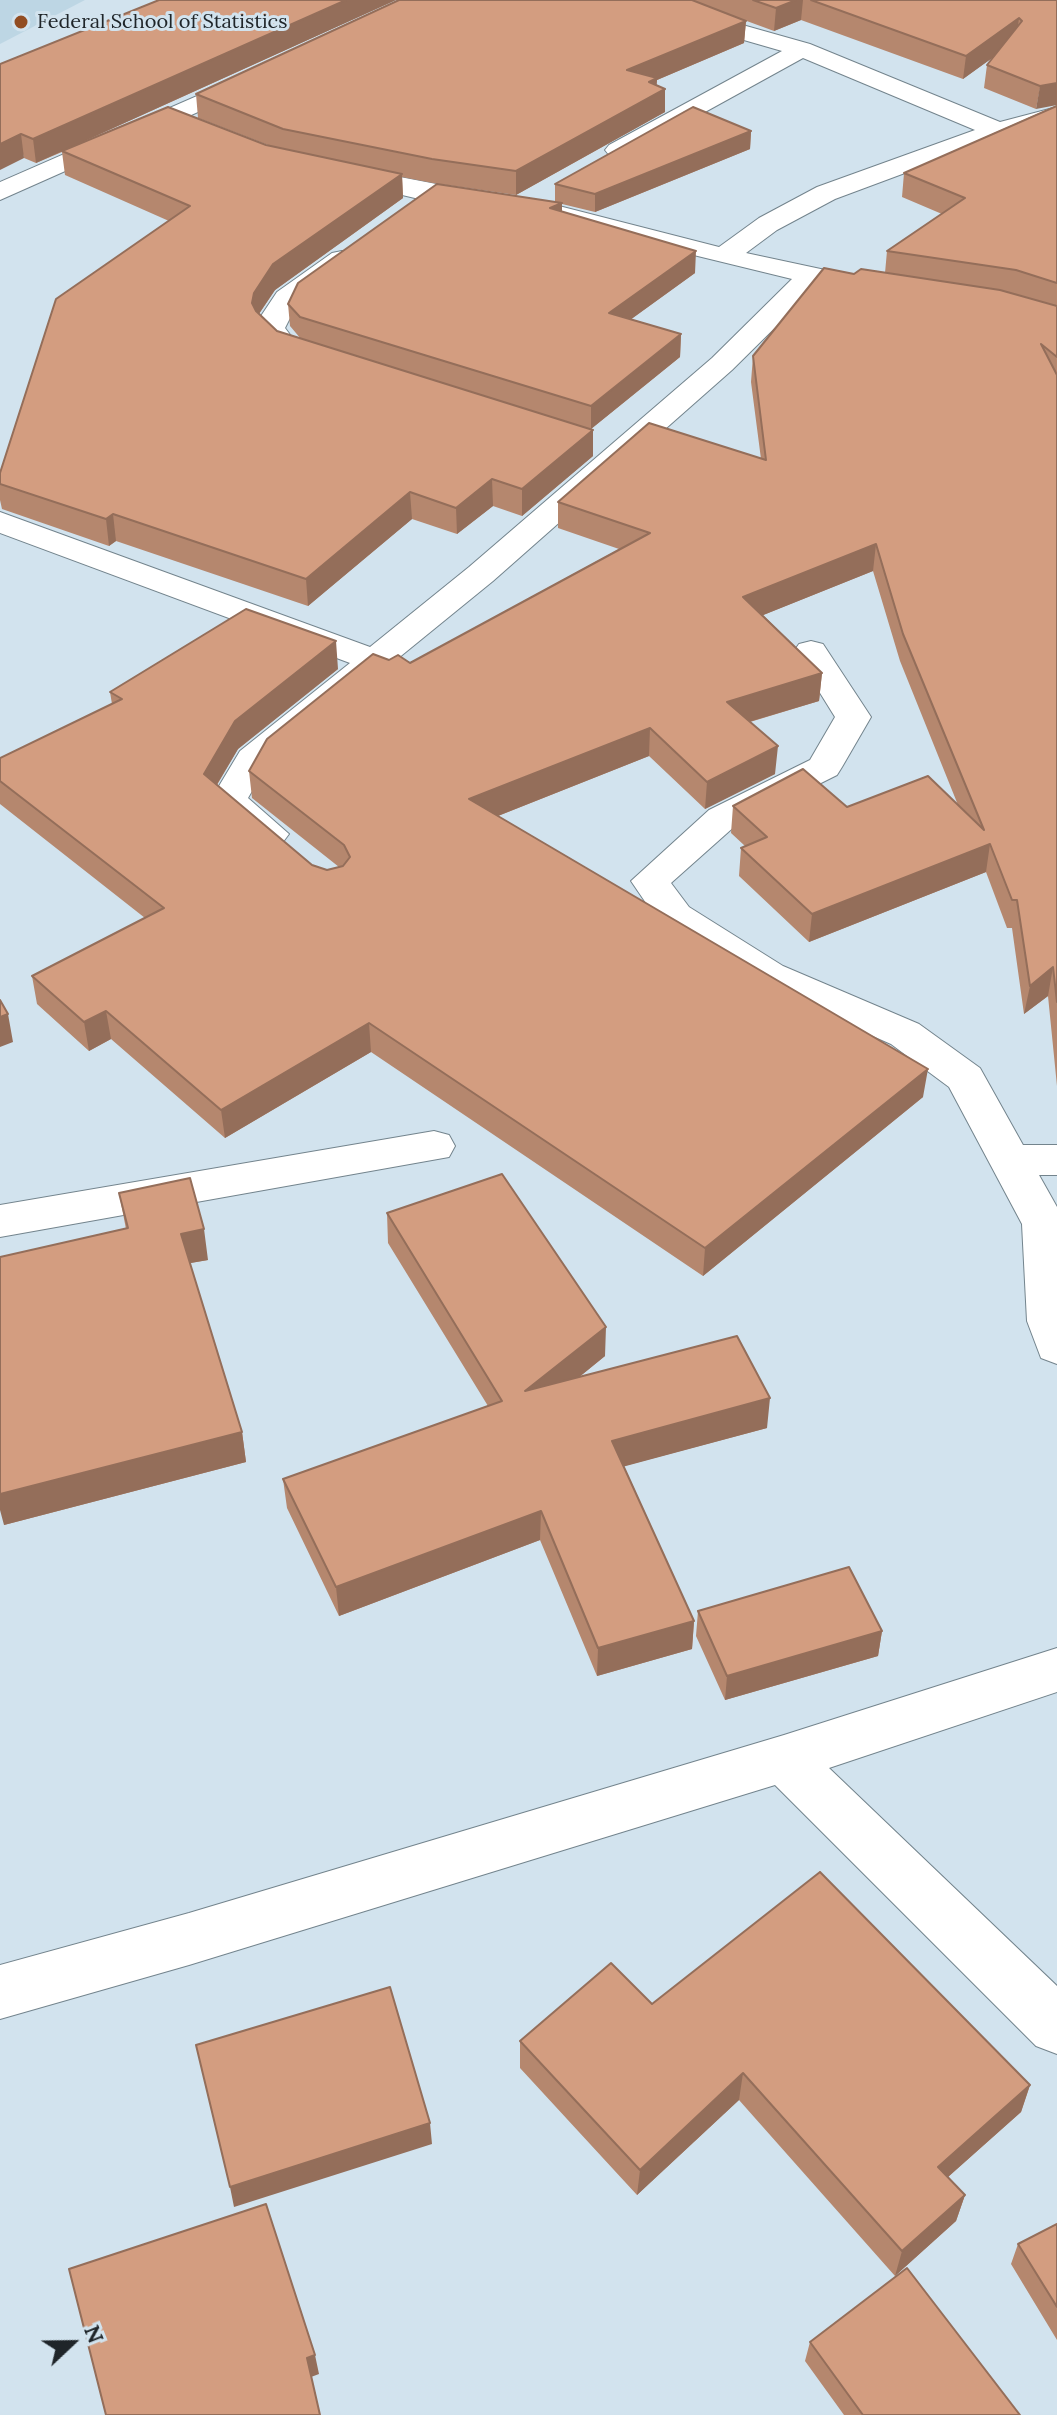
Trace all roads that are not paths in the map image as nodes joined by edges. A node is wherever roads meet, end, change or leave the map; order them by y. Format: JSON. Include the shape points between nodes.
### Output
{"nodes":[{"id":1,"x":663,"y":0,"type":"edge"},
{"id":2,"x":802,"y":49,"type":"junction"},
{"id":3,"x":271,"y":70,"type":"edge"},
{"id":4,"x":1057,"y":114,"type":"edge"},
{"id":5,"x":170,"y":118,"type":"junction"},
{"id":6,"x":197,"y":129,"type":"edge"},
{"id":7,"x":998,"y":130,"type":"junction"},
{"id":8,"x":601,"y":160,"type":"edge"},
{"id":9,"x":324,"y":170,"type":"edge"},
{"id":10,"x":0,"y":192,"type":"edge"},
{"id":11,"x":432,"y":194,"type":"junction"},
{"id":12,"x":408,"y":211,"type":"edge"},
{"id":13,"x":359,"y":246,"type":"edge"},
{"id":14,"x":724,"y":256,"type":"junction"},
{"id":15,"x":811,"y":276,"type":"junction"},
{"id":16,"x":854,"y":283,"type":"edge"},
{"id":17,"x":349,"y":366,"type":"edge"},
{"id":18,"x":0,"y":522,"type":"edge"},
{"id":19,"x":811,"y":651,"type":"dead end"},
{"id":20,"x":373,"y":660,"type":"junction"},
{"id":21,"x":296,"y":856,"type":"edge"},
{"id":22,"x":434,"y":1146,"type":"dead end"},
{"id":23,"x":1010,"y":1160,"type":"junction"},
{"id":24,"x":1057,"y":1160,"type":"edge"},
{"id":25,"x":0,"y":1221,"type":"edge"},
{"id":26,"x":1057,"y":1346,"type":"edge"},
{"id":27,"x":1057,"y":1670,"type":"edge"},
{"id":28,"x":784,"y":1759,"type":"junction"},
{"id":29,"x":0,"y":1992,"type":"edge"},
{"id":30,"x":1057,"y":2026,"type":"edge"}],
"edges":[{"from":1,"to":2,"type":"street","via":[[731,29]]},
{"from":2,"to":7,"type":"street"},
{"from":2,"to":8,"type":"street"},
{"from":3,"to":5,"type":"street"},
{"from":4,"to":7,"type":"street"},
{"from":5,"to":6,"type":"street"},
{"from":5,"to":10,"type":"street"},
{"from":7,"to":14,"type":"street","via":[[826,193],[768,224]]},
{"from":9,"to":11,"type":"street"},
{"from":11,"to":12,"type":"street"},
{"from":11,"to":14,"type":"street","via":[[530,200]]},
{"from":13,"to":17,"type":"street","via":[[287,298],[271,329],[290,348]]},
{"from":14,"to":15,"type":"street"},
{"from":15,"to":16,"type":"street"},
{"from":15,"to":20,"type":"street","via":[[722,364],[603,447],[481,574]]},
{"from":18,"to":20,"type":"street"},
{"from":19,"to":23,"type":"street","via":[[853,717],[824,767],[722,818],[650,881],[675,916],[769,975],[905,1034],[965,1078]]},
{"from":20,"to":21,"type":"street","via":[[253,759],[228,801]]},
{"from":22,"to":25,"type":"street"},
{"from":23,"to":24,"type":"street"},
{"from":23,"to":26,"type":"street","via":[[1044,1224],[1050,1321]]},
{"from":27,"to":28,"type":"street"},
{"from":28,"to":29,"type":"street"},
{"from":28,"to":30,"type":"street"}]}
